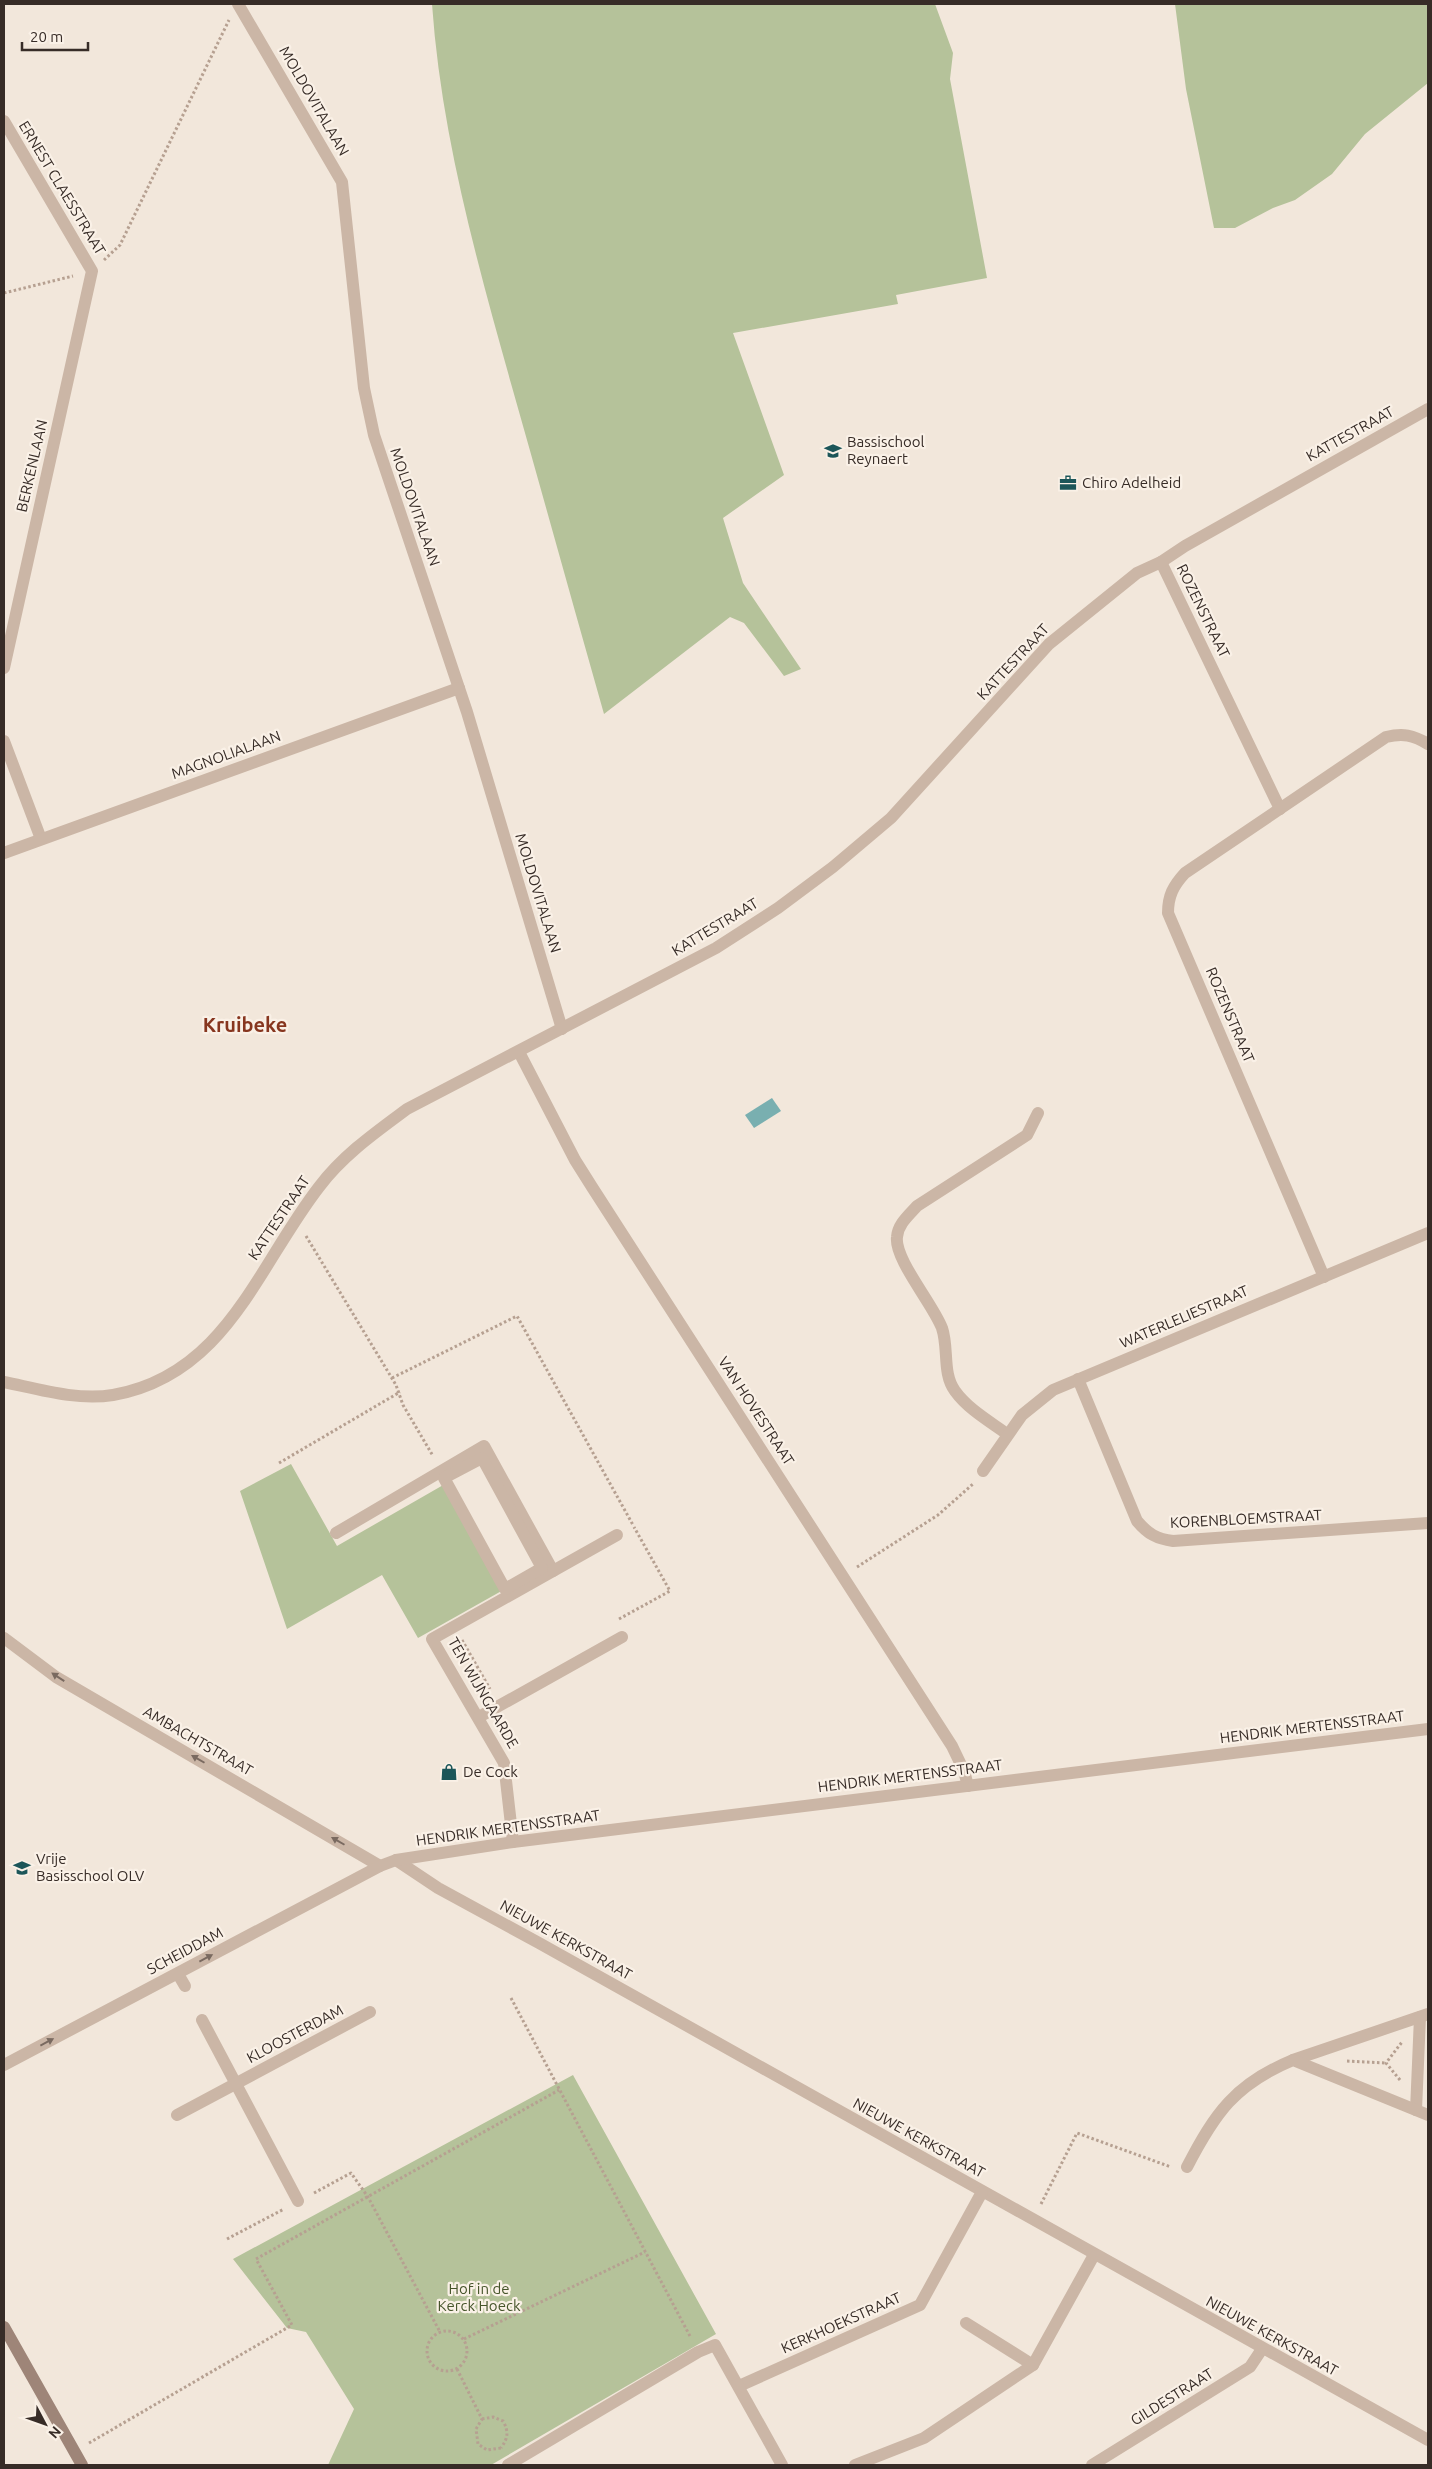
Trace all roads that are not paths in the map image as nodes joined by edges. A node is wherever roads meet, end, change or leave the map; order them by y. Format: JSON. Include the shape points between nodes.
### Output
{"nodes":[{"id":1,"x":235,"y":8,"type":"edge"},
{"id":2,"x":4,"y":121,"type":"edge"},
{"id":3,"x":92,"y":271,"type":"joint"},
{"id":4,"x":1428,"y":409,"type":"edge"},
{"id":5,"x":1160,"y":562,"type":"junction"},
{"id":6,"x":4,"y":668,"type":"edge"},
{"id":7,"x":459,"y":688,"type":"junction"},
{"id":8,"x":4,"y":741,"type":"edge"},
{"id":9,"x":1428,"y":744,"type":"edge"},
{"id":10,"x":1280,"y":809,"type":"junction"},
{"id":11,"x":41,"y":839,"type":"junction"},
{"id":12,"x":4,"y":853,"type":"edge"},
{"id":13,"x":562,"y":1030,"type":"junction"},
{"id":14,"x":519,"y":1052,"type":"junction"},
{"id":15,"x":1038,"y":1114,"type":"dead end"},
{"id":16,"x":1428,"y":1233,"type":"edge"},
{"id":17,"x":1324,"y":1276,"type":"junction"},
{"id":18,"x":1078,"y":1379,"type":"junction"},
{"id":19,"x":4,"y":1382,"type":"edge"},
{"id":20,"x":1007,"y":1434,"type":"junction"},
{"id":21,"x":982,"y":1471,"type":"road end"},
{"id":22,"x":1428,"y":1523,"type":"edge"},
{"id":23,"x":336,"y":1533,"type":"dead end"},
{"id":24,"x":617,"y":1535,"type":"road end"},
{"id":25,"x":548,"y":1570,"type":"junction"},
{"id":26,"x":622,"y":1637,"type":"dead end"},
{"id":27,"x":4,"y":1638,"type":"edge"},
{"id":28,"x":479,"y":1717,"type":"junction"},
{"id":29,"x":1428,"y":1729,"type":"edge"},
{"id":30,"x":968,"y":1786,"type":"junction"},
{"id":31,"x":513,"y":1842,"type":"junction"},
{"id":32,"x":396,"y":1860,"type":"junction"},
{"id":33,"x":380,"y":1866,"type":"junction"},
{"id":34,"x":178,"y":1974,"type":"junction"},
{"id":35,"x":185,"y":1986,"type":"dead end"},
{"id":36,"x":370,"y":2012,"type":"dead end"},
{"id":37,"x":1424,"y":2015,"type":"edge"},
{"id":38,"x":202,"y":2020,"type":"dead end"},
{"id":39,"x":1293,"y":2060,"type":"junction"},
{"id":40,"x":4,"y":2065,"type":"edge"},
{"id":41,"x":236,"y":2084,"type":"junction"},
{"id":42,"x":1416,"y":2110,"type":"junction"},
{"id":43,"x":177,"y":2115,"type":"dead end"},
{"id":44,"x":1428,"y":2115,"type":"edge"},
{"id":45,"x":1187,"y":2166,"type":"road end"},
{"id":46,"x":982,"y":2192,"type":"junction"},
{"id":47,"x":298,"y":2202,"type":"road end"},
{"id":48,"x":1094,"y":2255,"type":"junction"},
{"id":49,"x":966,"y":2323,"type":"dead end"},
{"id":50,"x":4,"y":2327,"type":"edge"},
{"id":51,"x":1262,"y":2349,"type":"junction"},
{"id":52,"x":1033,"y":2365,"type":"junction"},
{"id":53,"x":739,"y":2386,"type":"junction"},
{"id":54,"x":1428,"y":2440,"type":"edge"},
{"id":55,"x":510,"y":2464,"type":"edge"},
{"id":56,"x":82,"y":2465,"type":"edge"},
{"id":57,"x":782,"y":2465,"type":"edge"},
{"id":58,"x":855,"y":2465,"type":"edge"},
{"id":59,"x":1092,"y":2465,"type":"edge"}],
"edges":[{"from":1,"to":7,"type":"street","name":"MOLDOVITALAAN","via":[[342,182],[364,388],[374,435]]},
{"from":2,"to":3,"type":"street","name":"ERNEST CLAESSTRAAT"},
{"from":3,"to":6,"type":"street","name":"BERKENLAAN"},
{"from":4,"to":5,"type":"street","name":"KATTESTRAAT"},
{"from":5,"to":10,"type":"street","name":"ROZENSTRAAT"},
{"from":5,"to":13,"type":"street","name":"KATTESTRAAT","via":[[1137,573],[1049,644],[897,812],[833,867],[716,948]]},
{"from":7,"to":11,"type":"street","name":"MAGNOLIALAAN"},
{"from":7,"to":13,"type":"street","name":"MOLDOVITALAAN"},
{"from":8,"to":11,"type":"street"},
{"from":9,"to":10,"type":"street","name":"ROZENSTRAAT","via":[[1403,733],[1386,737]]},
{"from":10,"to":17,"type":"street","name":"ROZENSTRAAT","via":[[1185,873],[1174,885],[1168,900],[1168,913]]},
{"from":11,"to":12,"type":"street","name":"MAGNOLIALAAN"},
{"from":13,"to":14,"type":"street","name":"KATTESTRAAT"},
{"from":14,"to":19,"type":"street","name":"KATTESTRAAT","via":[[407,1109],[365,1140],[321,1184],[224,1330],[188,1364],[154,1383],[112,1395],[68,1394]]},
{"from":14,"to":30,"type":"street","name":"VAN HOVESTRAAT","via":[[575,1160],[952,1746]]},
{"from":15,"to":20,"type":"street","via":[[1027,1135],[917,1206],[903,1222],[897,1237],[898,1252],[942,1329],[947,1376],[953,1389],[964,1402]]},
{"from":16,"to":17,"type":"street","name":"WATERLELIESTRAAT"},
{"from":17,"to":18,"type":"street","name":"WATERLELIESTRAAT"},
{"from":18,"to":20,"type":"street","name":"WATERLELIESTRAAT","via":[[1053,1390],[1022,1415]]},
{"from":18,"to":22,"type":"street","name":"KORENBLOEMSTRAAT","via":[[1137,1521],[1146,1532],[1159,1539],[1173,1541]]},
{"from":20,"to":21,"type":"street","name":"WATERLELIESTRAAT"},
{"from":23,"to":25,"type":"street","via":[[484,1446]]},
{"from":24,"to":25,"type":"street","name":"TEN WIJNGAARDE"},
{"from":25,"to":25,"type":"street","via":[[505,1589],[444,1478],[482,1458]]},
{"from":25,"to":28,"type":"street","name":"TEN WIJNGAARDE","via":[[432,1639]]},
{"from":26,"to":28,"type":"street"},
{"from":33,"to":27,"type":"street","name":"AMBACHTSTRAAT","one_way":true,"via":[[56,1677]]},
{"from":28,"to":31,"type":"street","name":"TEN WIJNGAARDE","via":[[504,1763]]},
{"from":29,"to":30,"type":"street","name":"HENDRIK MERTENSSTRAAT"},
{"from":30,"to":31,"type":"street","name":"HENDRIK MERTENSSTRAAT"},
{"from":31,"to":32,"type":"street","name":"HENDRIK MERTENSSTRAAT"},
{"from":32,"to":33,"type":"street","name":"HENDRIK MERTENSSTRAAT"},
{"from":32,"to":46,"type":"street","name":"NIEUWE KERKSTRAAT","via":[[438,1888]]},
{"from":34,"to":33,"type":"street","name":"SCHEIDDAM","one_way":true},
{"from":34,"to":35,"type":"street"},
{"from":40,"to":34,"type":"street","name":"SCHEIDDAM","one_way":true},
{"from":36,"to":41,"type":"street","name":"KLOOSTERDAM"},
{"from":37,"to":39,"type":"street"},
{"from":37,"to":42,"type":"street"},
{"from":38,"to":41,"type":"street","name":"KLOOSTERDAM"},
{"from":39,"to":42,"type":"street"},
{"from":39,"to":45,"type":"street","via":[[1268,2070],[1241,2088],[1217,2115]]},
{"from":41,"to":43,"type":"street","name":"KLOOSTERDAM"},
{"from":41,"to":47,"type":"street","name":"KLOOSTERDAM"},
{"from":42,"to":44,"type":"street"},
{"from":46,"to":48,"type":"street","name":"NIEUWE KERKSTRAAT"},
{"from":46,"to":53,"type":"street","name":"KERKHOEKSTRAAT","via":[[920,2305]]},
{"from":48,"to":51,"type":"street","name":"NIEUWE KERKSTRAAT"},
{"from":48,"to":52,"type":"street"},
{"from":49,"to":52,"type":"street"},
{"from":50,"to":56,"type":"main road"},
{"from":51,"to":54,"type":"street","name":"NIEUWE KERKSTRAAT"},
{"from":51,"to":59,"type":"street","name":"GILDESTRAAT","via":[[1250,2367]]},
{"from":52,"to":58,"type":"street","via":[[924,2438]]},
{"from":53,"to":55,"type":"street","via":[[715,2345]]},
{"from":53,"to":57,"type":"street"}]}
